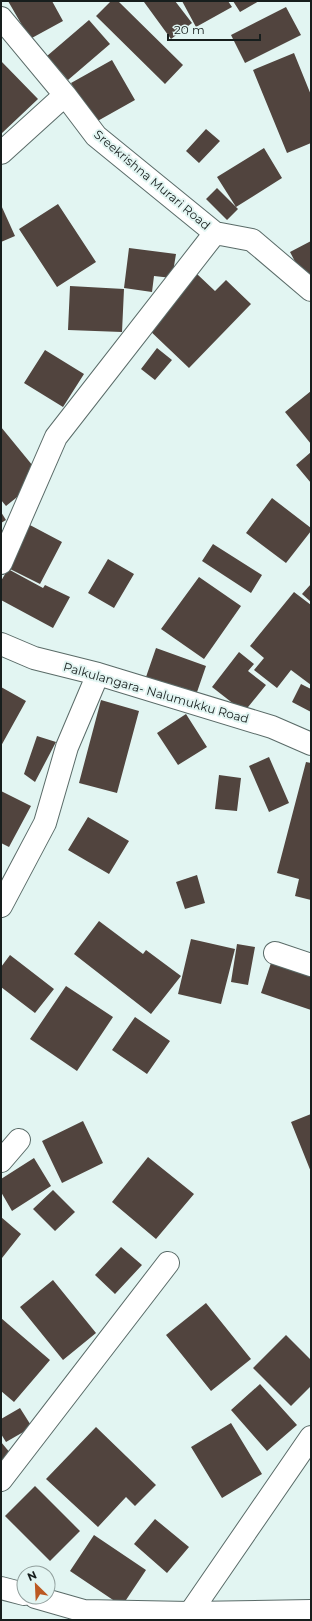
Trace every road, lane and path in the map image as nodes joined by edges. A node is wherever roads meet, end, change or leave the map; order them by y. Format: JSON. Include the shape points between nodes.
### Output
{"nodes":[{"id":1,"x":1,"y":18,"type":"edge"},
{"id":2,"x":65,"y":95,"type":"junction"},
{"id":3,"x":1,"y":154,"type":"edge"},
{"id":4,"x":215,"y":233,"type":"junction"},
{"id":5,"x":311,"y":290,"type":"edge"},
{"id":6,"x":1,"y":563,"type":"edge"},
{"id":7,"x":1,"y":644,"type":"edge"},
{"id":8,"x":98,"y":674,"type":"junction"},
{"id":9,"x":311,"y":744,"type":"edge"},
{"id":10,"x":2,"y":903,"type":"edge"},
{"id":11,"x":275,"y":954,"type":"dead end"},
{"id":12,"x":311,"y":965,"type":"edge"},
{"id":13,"x":19,"y":1140,"type":"dead end"},
{"id":14,"x":1,"y":1161,"type":"edge"},
{"id":15,"x":168,"y":1263,"type":"dead end"},
{"id":16,"x":311,"y":1437,"type":"edge"},
{"id":17,"x":1,"y":1480,"type":"edge"},
{"id":18,"x":1,"y":1588,"type":"edge"},
{"id":19,"x":16,"y":1592,"type":"edge"},
{"id":20,"x":56,"y":1603,"type":"edge"},
{"id":21,"x":311,"y":1611,"type":"edge"},
{"id":22,"x":190,"y":1616,"type":"edge"}],
"edges":[{"from":1,"to":2,"type":"street","name":"Sreekrishna Murari Road"},
{"from":2,"to":3,"type":"street"},
{"from":2,"to":4,"type":"street","name":"Sreekrishna Murari Road","via":[[96,136]]},
{"from":4,"to":5,"type":"street","name":"Sreekrishna Murari Road","via":[[252,240]]},
{"from":4,"to":6,"type":"street","via":[[56,437]]},
{"from":7,"to":8,"type":"street","name":"Palkulangara- Nalumukku Road","via":[[34,658]]},
{"from":8,"to":9,"type":"street","name":"Palkulangara- Nalumukku Road","via":[[272,727]]},
{"from":8,"to":10,"type":"street","via":[[67,747],[45,823]]},
{"from":11,"to":12,"type":"street"},
{"from":13,"to":14,"type":"street"},
{"from":15,"to":17,"type":"street"},
{"from":16,"to":22,"type":"street"},
{"from":18,"to":19,"type":"street"},
{"from":20,"to":22,"type":"street","via":[[84,1610]]},
{"from":21,"to":22,"type":"street"}]}
